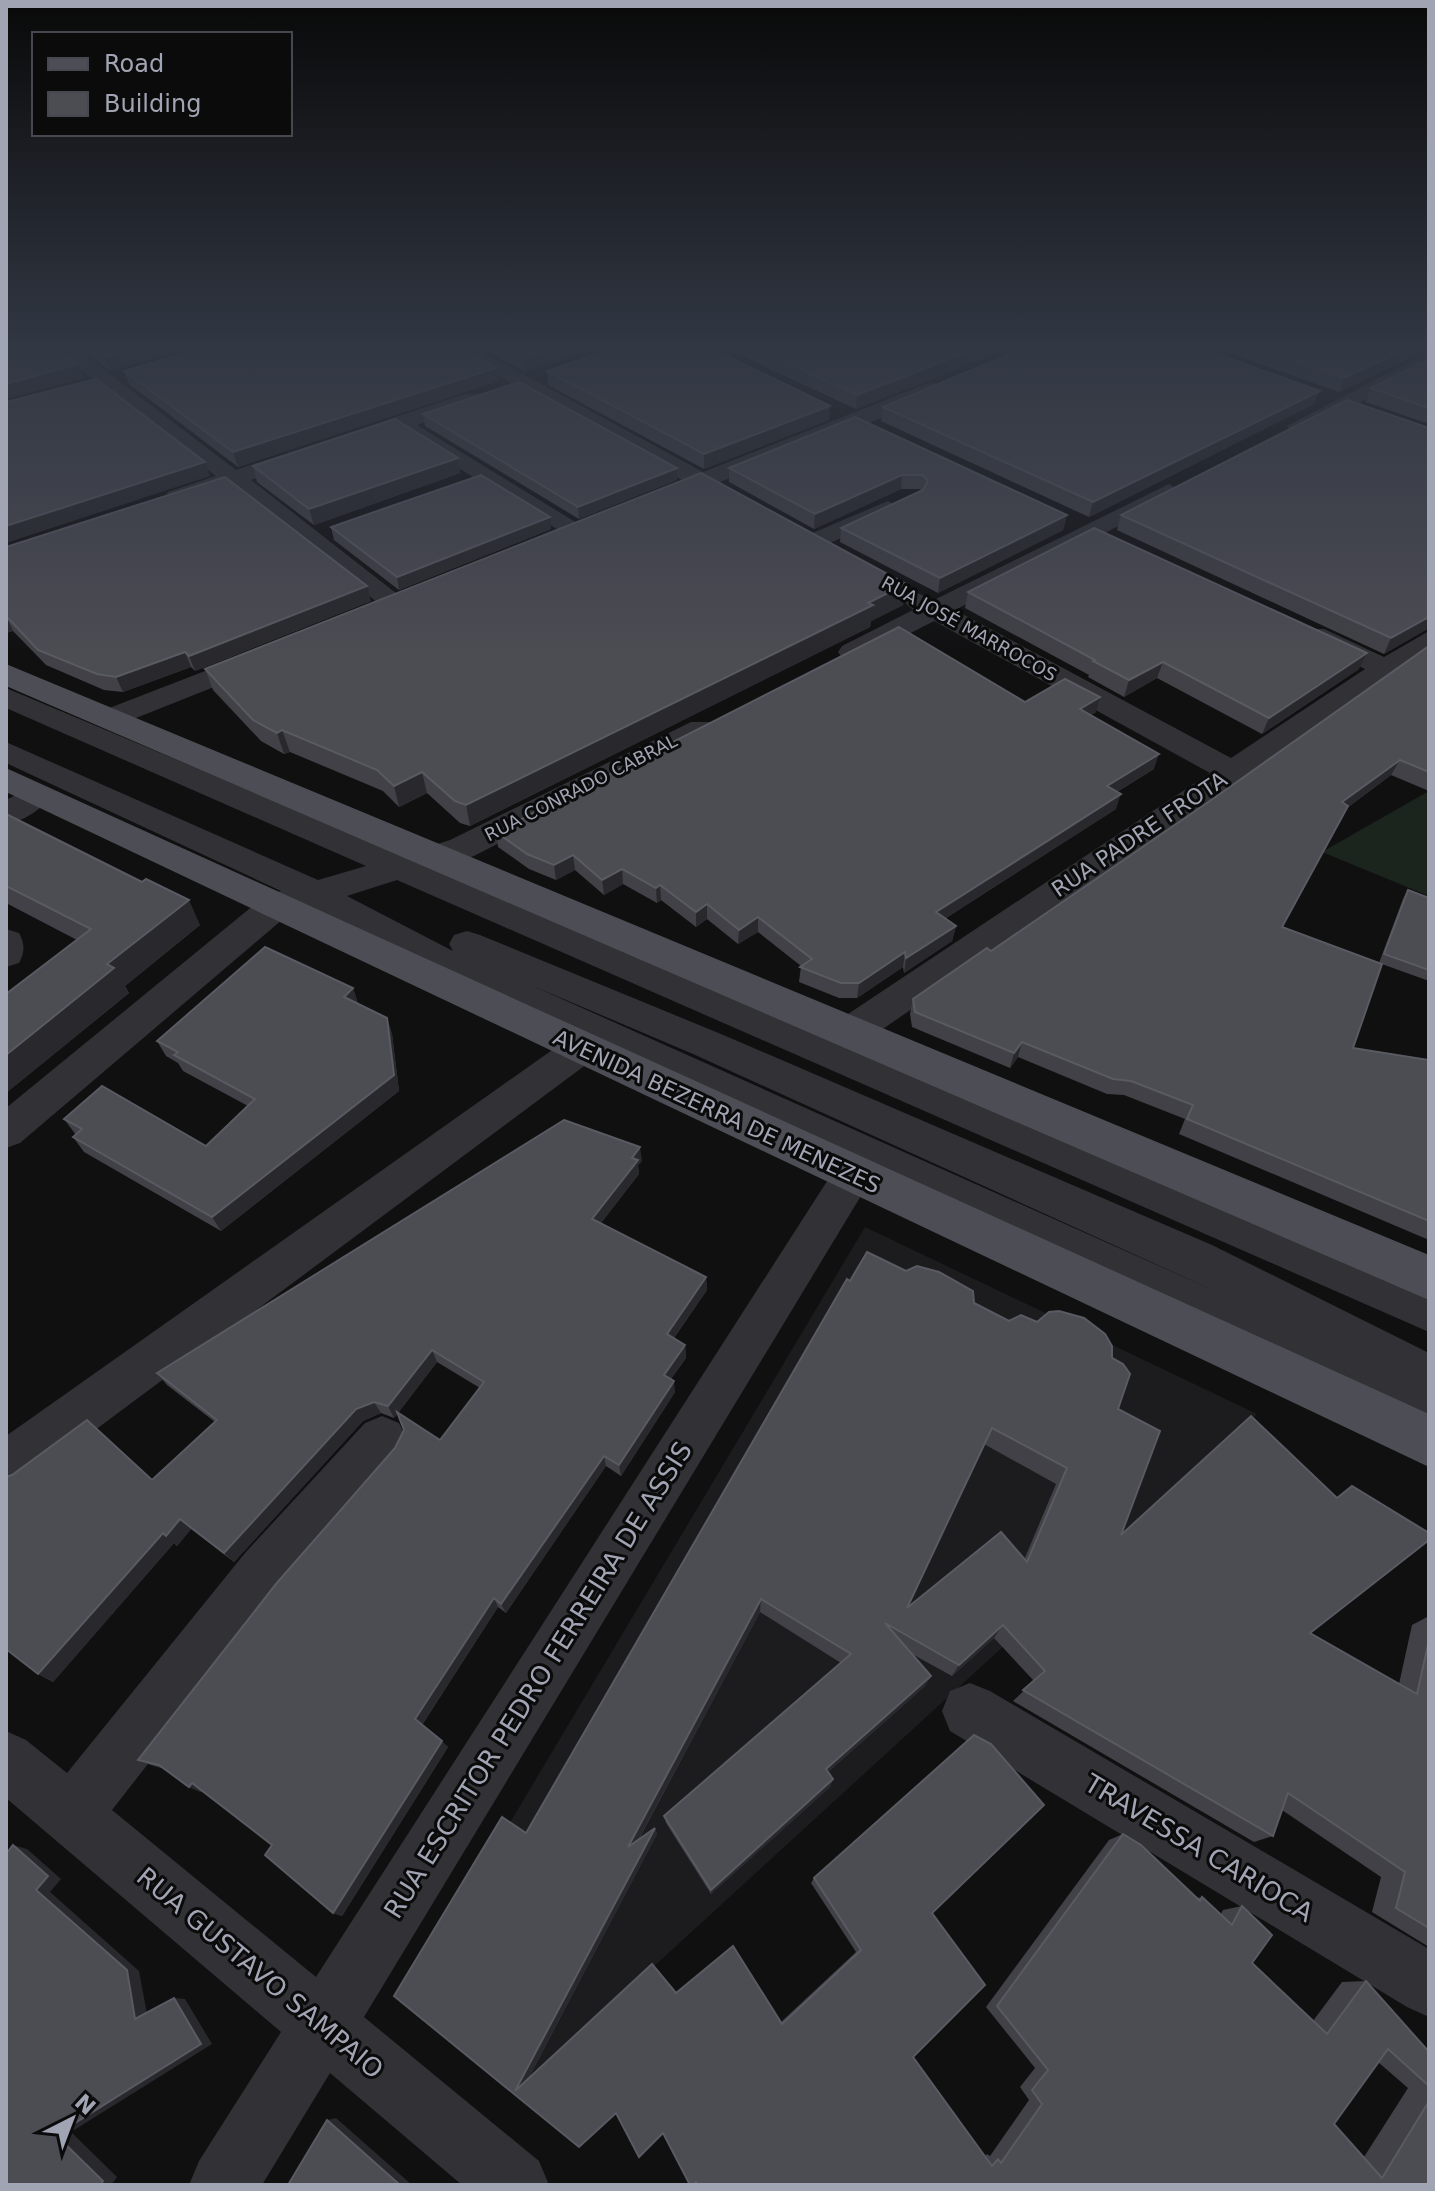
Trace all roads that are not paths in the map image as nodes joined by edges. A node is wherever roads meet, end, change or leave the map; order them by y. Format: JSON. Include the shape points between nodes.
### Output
{"nodes":[{"id":1,"x":193,"y":448,"type":"edge"},
{"id":2,"x":323,"y":448,"type":"edge"},
{"id":3,"x":441,"y":448,"type":"edge"},
{"id":4,"x":643,"y":448,"type":"edge"},
{"id":5,"x":784,"y":448,"type":"edge"},
{"id":6,"x":485,"y":475,"type":"junction"},
{"id":7,"x":232,"y":478,"type":"junction"},
{"id":8,"x":1195,"y":478,"type":"edge"},
{"id":9,"x":702,"y":481,"type":"junction"},
{"id":10,"x":458,"y":484,"type":"edge"},
{"id":11,"x":911,"y":497,"type":"edge"},
{"id":12,"x":736,"y":500,"type":"edge"},
{"id":13,"x":156,"y":504,"type":"edge"},
{"id":14,"x":633,"y":509,"type":"edge"},
{"id":15,"x":1059,"y":514,"type":"edge"},
{"id":16,"x":605,"y":520,"type":"edge"},
{"id":17,"x":340,"y":526,"type":"edge"},
{"id":18,"x":787,"y":528,"type":"edge"},
{"id":19,"x":1094,"y":530,"type":"junction"},
{"id":20,"x":577,"y":531,"type":"junction"},
{"id":21,"x":311,"y":537,"type":"junction"},
{"id":22,"x":812,"y":542,"type":"junction"},
{"id":23,"x":549,"y":543,"type":"edge"},
{"id":24,"x":1127,"y":546,"type":"edge"},
{"id":25,"x":836,"y":556,"type":"edge"},
{"id":26,"x":898,"y":591,"type":"edge"},
{"id":27,"x":425,"y":593,"type":"edge"},
{"id":28,"x":397,"y":604,"type":"junction"},
{"id":29,"x":933,"y":611,"type":"junction"},
{"id":30,"x":371,"y":615,"type":"edge"},
{"id":31,"x":1286,"y":621,"type":"edge"},
{"id":32,"x":1429,"y":639,"type":"edge"},
{"id":33,"x":277,"y":652,"type":"edge"},
{"id":34,"x":832,"y":662,"type":"edge"},
{"id":35,"x":1387,"y":669,"type":"junction"},
{"id":36,"x":6,"y":674,"type":"edge"},
{"id":37,"x":6,"y":697,"type":"edge"},
{"id":38,"x":732,"y":712,"type":"edge"},
{"id":39,"x":110,"y":718,"type":"junction"},
{"id":40,"x":6,"y":751,"type":"edge"},
{"id":41,"x":1231,"y":771,"type":"junction"},
{"id":42,"x":22,"y":786,"type":"edge"},
{"id":43,"x":6,"y":815,"type":"edge"},
{"id":44,"x":417,"y":862,"type":"junction"},
{"id":45,"x":296,"y":899,"type":"junction"},
{"id":46,"x":6,"y":942,"type":"edge"},
{"id":47,"x":6,"y":954,"type":"edge"},
{"id":48,"x":850,"y":1032,"type":"junction"},
{"id":49,"x":581,"y":1048,"type":"junction"},
{"id":50,"x":6,"y":1131,"type":"edge"},
{"id":51,"x":853,"y":1174,"type":"junction"},
{"id":52,"x":1428,"y":1303,"type":"edge"},
{"id":53,"x":1429,"y":1377,"type":"edge"},
{"id":54,"x":1429,"y":1410,"type":"edge"},
{"id":55,"x":382,"y":1440,"type":"dead end"},
{"id":56,"x":1429,"y":1441,"type":"edge"},
{"id":57,"x":6,"y":1466,"type":"edge"},
{"id":58,"x":970,"y":1711,"type":"dead end"},
{"id":59,"x":6,"y":1760,"type":"edge"},
{"id":60,"x":71,"y":1815,"type":"junction"},
{"id":61,"x":1429,"y":1985,"type":"edge"},
{"id":62,"x":323,"y":2025,"type":"junction"},
{"id":63,"x":223,"y":2185,"type":"edge"},
{"id":64,"x":515,"y":2185,"type":"edge"}],
"edges":[{"from":1,"to":7,"type":"street"},
{"from":2,"to":7,"type":"street"},
{"from":3,"to":6,"type":"street"},
{"from":4,"to":9,"type":"street"},
{"from":5,"to":9,"type":"street"},
{"from":6,"to":10,"type":"street"},
{"from":6,"to":20,"type":"street"},
{"from":7,"to":13,"type":"street"},
{"from":7,"to":21,"type":"street"},
{"from":8,"to":19,"type":"street"},
{"from":9,"to":12,"type":"street"},
{"from":9,"to":14,"type":"street"},
{"from":11,"to":22,"type":"street"},
{"from":15,"to":19,"type":"street"},
{"from":16,"to":20,"type":"street"},
{"from":17,"to":21,"type":"street"},
{"from":18,"to":22,"type":"street"},
{"from":19,"to":24,"type":"street"},
{"from":19,"to":29,"type":"street"},
{"from":20,"to":23,"type":"street"},
{"from":21,"to":28,"type":"street"},
{"from":22,"to":25,"type":"street"},
{"from":26,"to":29,"type":"street","name":"RUA JOSÉ MARROCOS"},
{"from":27,"to":28,"type":"street"},
{"from":28,"to":30,"type":"street"},
{"from":29,"to":34,"type":"street"},
{"from":29,"to":41,"type":"street","name":"RUA JOSÉ MARROCOS"},
{"from":31,"to":35,"type":"street"},
{"from":32,"to":35,"type":"street","name":"RUA PADRE FROTA"},
{"from":33,"to":39,"type":"street"},
{"from":35,"to":41,"type":"street","name":"RUA PADRE FROTA"},
{"from":36,"to":39,"type":"main road"},
{"from":37,"to":44,"type":"street"},
{"from":38,"to":44,"type":"street","name":"RUA CONRADO CABRAL","via":[[462,848]]},
{"from":39,"to":44,"type":"main road"},
{"from":40,"to":45,"type":"street","name":"AVENIDA BEZERRA DE MENEZES"},
{"from":41,"to":48,"type":"street","name":"RUA PADRE FROTA"},
{"from":42,"to":43,"type":"street"},
{"from":42,"to":45,"type":"main road","name":"AVENIDA BEZERRA DE MENEZES"},
{"from":44,"to":45,"type":"street","name":"RUA CONRADO CABRAL"},
{"from":44,"to":48,"type":"main road"},
{"from":44,"to":52,"type":"street"},
{"from":45,"to":49,"type":"main road","name":"AVENIDA BEZERRA DE MENEZES"},
{"from":45,"to":50,"type":"street"},
{"from":45,"to":53,"type":"street","name":"AVENIDA BEZERRA DE MENEZES","via":[[423,927],[722,1050],[1196,1259]]},
{"from":45,"to":54,"type":"street","name":"AVENIDA BEZERRA DE MENEZES"},
{"from":46,"to":47,"type":"street"},
{"from":48,"to":52,"type":"main road"},
{"from":49,"to":51,"type":"main road","name":"AVENIDA BEZERRA DE MENEZES"},
{"from":49,"to":57,"type":"street"},
{"from":51,"to":56,"type":"main road","name":"AVENIDA BEZERRA DE MENEZES"},
{"from":51,"to":62,"type":"street","name":"RUA ESCRITOR PEDRO FERREIRA DE ASSIS"},
{"from":55,"to":60,"type":"street","via":[[264,1572]]},
{"from":58,"to":61,"type":"street","name":"TRAVESSA CARIOCA"},
{"from":59,"to":60,"type":"street","name":"RUA GUSTAVO SAMPAIO"},
{"from":60,"to":62,"type":"street","name":"RUA GUSTAVO SAMPAIO"},
{"from":62,"to":63,"type":"street","name":"RUA ESCRITOR PEDRO FERREIRA DE ASSIS"},
{"from":62,"to":64,"type":"street","name":"RUA GUSTAVO SAMPAIO"}]}
